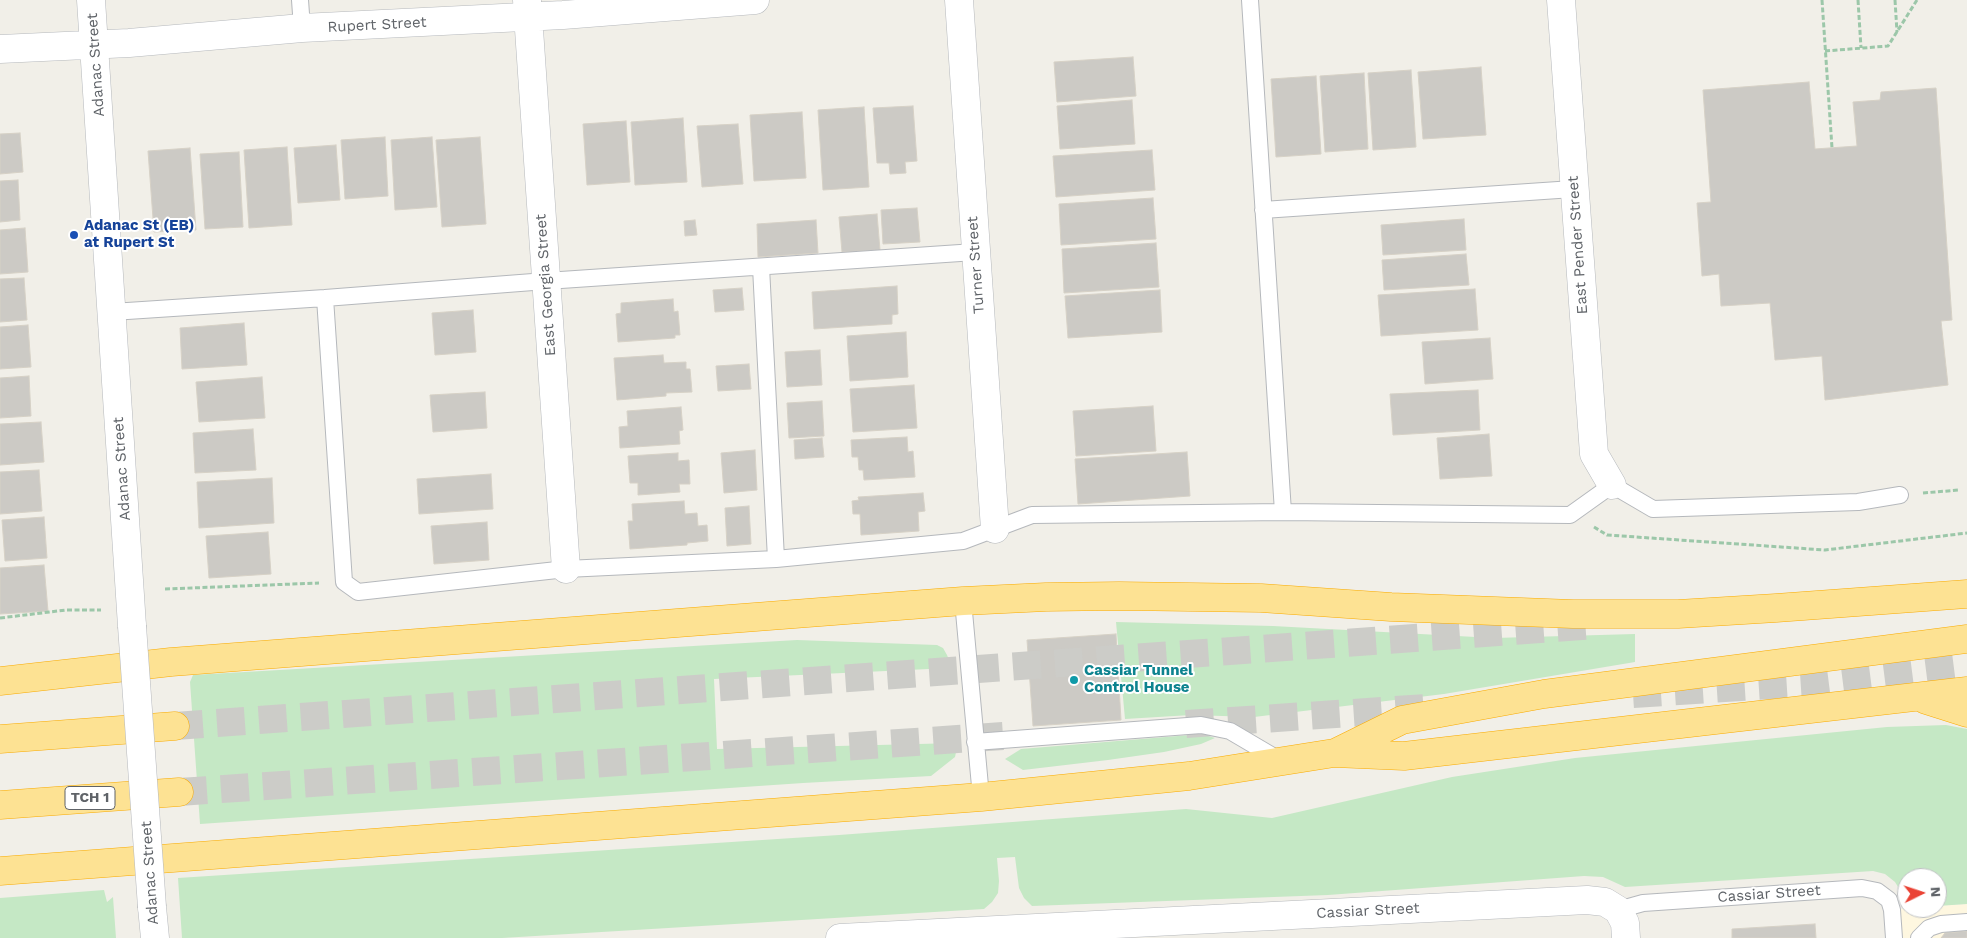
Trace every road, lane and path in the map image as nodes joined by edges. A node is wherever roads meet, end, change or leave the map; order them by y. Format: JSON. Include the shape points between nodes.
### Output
{"nodes":[{"id":1,"x":91,"y":0,"type":"edge"},
{"id":2,"x":300,"y":0,"type":"edge"},
{"id":3,"x":747,"y":0,"type":"edge"},
{"id":4,"x":959,"y":0,"type":"edge"},
{"id":5,"x":1250,"y":0,"type":"edge"},
{"id":6,"x":1561,"y":0,"type":"edge"},
{"id":7,"x":1822,"y":0,"type":"edge"},
{"id":8,"x":1858,"y":0,"type":"edge"},
{"id":9,"x":1895,"y":0,"type":"edge"},
{"id":10,"x":1917,"y":0,"type":"edge"},
{"id":11,"x":528,"y":8,"type":"edge"},
{"id":12,"x":302,"y":28,"type":"junction"},
{"id":13,"x":1897,"y":33,"type":"junction"},
{"id":14,"x":94,"y":45,"type":"junction"},
{"id":15,"x":1861,"y":48,"type":"junction"},
{"id":16,"x":0,"y":49,"type":"edge"},
{"id":17,"x":1825,"y":51,"type":"junction"},
{"id":18,"x":1832,"y":148,"type":"dead end"},
{"id":19,"x":1573,"y":189,"type":"junction"},
{"id":20,"x":1263,"y":210,"type":"junction"},
{"id":21,"x":975,"y":252,"type":"junction"},
{"id":22,"x":761,"y":267,"type":"junction"},
{"id":23,"x":546,"y":281,"type":"junction"},
{"id":24,"x":325,"y":298,"type":"junction"},
{"id":25,"x":112,"y":312,"type":"junction"},
{"id":26,"x":1612,"y":485,"type":"junction"},
{"id":27,"x":1959,"y":490,"type":"dead end"},
{"id":28,"x":1900,"y":495,"type":"joint"},
{"id":29,"x":1283,"y":512,"type":"junction"},
{"id":30,"x":1570,"y":514,"type":"junction"},
{"id":31,"x":995,"y":529,"type":"junction"},
{"id":32,"x":1967,"y":533,"type":"edge"},
{"id":33,"x":776,"y":559,"type":"junction"},
{"id":34,"x":566,"y":569,"type":"junction"},
{"id":35,"x":1967,"y":577,"type":"edge"},
{"id":36,"x":344,"y":582,"type":"junction"},
{"id":37,"x":165,"y":589,"type":"dead end"},
{"id":38,"x":1956,"y":594,"type":"edge"},
{"id":39,"x":963,"y":601,"type":"junction"},
{"id":40,"x":102,"y":610,"type":"dead end"},
{"id":41,"x":0,"y":618,"type":"edge"},
{"id":42,"x":1967,"y":638,"type":"edge"},
{"id":43,"x":0,"y":681,"type":"edge"},
{"id":44,"x":1967,"y":691,"type":"edge"},
{"id":45,"x":1920,"y":698,"type":"junction"},
{"id":46,"x":1967,"y":713,"type":"edge"},
{"id":47,"x":175,"y":726,"type":"tunnel mouth"},
{"id":48,"x":0,"y":739,"type":"edge"},
{"id":49,"x":975,"y":742,"type":"junction"},
{"id":50,"x":1334,"y":754,"type":"junction"},
{"id":51,"x":1283,"y":762,"type":"junction"},
{"id":52,"x":179,"y":792,"type":"tunnel mouth"},
{"id":53,"x":981,"y":797,"type":"junction"},
{"id":54,"x":0,"y":805,"type":"edge"},
{"id":55,"x":0,"y":870,"type":"edge"},
{"id":56,"x":1618,"y":910,"type":"junction"},
{"id":57,"x":1967,"y":922,"type":"edge"},
{"id":58,"x":1026,"y":934,"type":"edge"},
{"id":59,"x":155,"y":938,"type":"edge"},
{"id":60,"x":840,"y":938,"type":"edge"},
{"id":61,"x":1626,"y":938,"type":"edge"},
{"id":62,"x":1894,"y":938,"type":"edge"},
{"id":63,"x":1920,"y":938,"type":"edge"}],
"edges":[{"from":1,"to":14,"type":"street","name":"Adanac Street"},
{"from":2,"to":12,"type":"lane"},
{"from":3,"to":11,"type":"street","name":"Rupert Street"},
{"from":4,"to":21,"type":"street","name":"Turner Street"},
{"from":5,"to":20,"type":"lane"},
{"from":6,"to":19,"type":"street","name":"East Pender Street"},
{"from":7,"to":17,"type":"path"},
{"from":8,"to":15,"type":"path"},
{"from":9,"to":13,"type":"path"},
{"from":10,"to":13,"type":"path"},
{"from":11,"to":12,"type":"street","name":"Rupert Street"},
{"from":11,"to":23,"type":"street","name":"East Georgia Street"},
{"from":12,"to":14,"type":"street","name":"Rupert Street"},
{"from":13,"to":15,"type":"path","via":[[1888,46]]},
{"from":14,"to":16,"type":"street","name":"Rupert Street"},
{"from":14,"to":25,"type":"street","name":"Adanac Street"},
{"from":15,"to":17,"type":"path"},
{"from":17,"to":18,"type":"path"},
{"from":19,"to":20,"type":"lane"},
{"from":19,"to":26,"type":"street","name":"East Pender Street","via":[[1594,454]]},
{"from":20,"to":29,"type":"lane"},
{"from":21,"to":22,"type":"lane"},
{"from":21,"to":31,"type":"street","name":"Turner Street"},
{"from":22,"to":23,"type":"lane"},
{"from":22,"to":33,"type":"lane"},
{"from":23,"to":24,"type":"lane"},
{"from":23,"to":34,"type":"street","name":"East Georgia Street"},
{"from":24,"to":25,"type":"lane"},
{"from":24,"to":36,"type":"lane"},
{"from":25,"to":59,"type":"street","name":"Adanac Street","bridge":true},
{"from":26,"to":28,"type":"lane","via":[[1653,509],[1858,502]]},
{"from":26,"to":30,"type":"lane"},
{"from":27,"to":28,"type":"path"},
{"from":29,"to":30,"type":"lane"},
{"from":29,"to":31,"type":"lane","via":[[1032,515]]},
{"from":30,"to":32,"type":"path","via":[[1607,535],[1826,550]]},
{"from":31,"to":33,"type":"lane","via":[[963,541]]},
{"from":33,"to":34,"type":"lane"},
{"from":34,"to":36,"type":"lane","via":[[358,592]]},
{"from":35,"to":38,"type":"highway"},
{"from":36,"to":37,"type":"path"},
{"from":38,"to":39,"type":"highway","via":[[1669,614],[1391,607],[1261,598],[1129,596]]},
{"from":39,"to":43,"type":"highway","via":[[171,662]]},
{"from":39,"to":49,"type":"lane"},
{"from":40,"to":41,"type":"path","via":[[66,610]]},
{"from":42,"to":50,"type":"highway","via":[[1544,694],[1402,720]]},
{"from":44,"to":45,"type":"highway"},
{"from":45,"to":46,"type":"highway"},
{"from":45,"to":50,"type":"highway","via":[[1404,756]]},
{"from":47,"to":48,"type":"highway"},
{"from":49,"to":51,"type":"lane","via":[[1202,725],[1230,731]]},
{"from":49,"to":53,"type":"lane"},
{"from":50,"to":51,"type":"highway"},
{"from":51,"to":53,"type":"highway","via":[[1189,776]]},
{"from":52,"to":54,"type":"highway","number":"TCH 1"},
{"from":53,"to":55,"type":"highway"},
{"from":56,"to":58,"type":"street","name":"Cassiar Street","via":[[1605,902],[1587,900]]},
{"from":56,"to":61,"type":"street","via":[[1625,923]]},
{"from":56,"to":62,"type":"lane","name":"Cassiar Street","via":[[1643,903],[1862,888],[1877,891],[1889,900]]},
{"from":57,"to":63,"type":"lane","via":[[1929,928]]},
{"from":58,"to":60,"type":"street","name":"Cassiar Street"}]}
